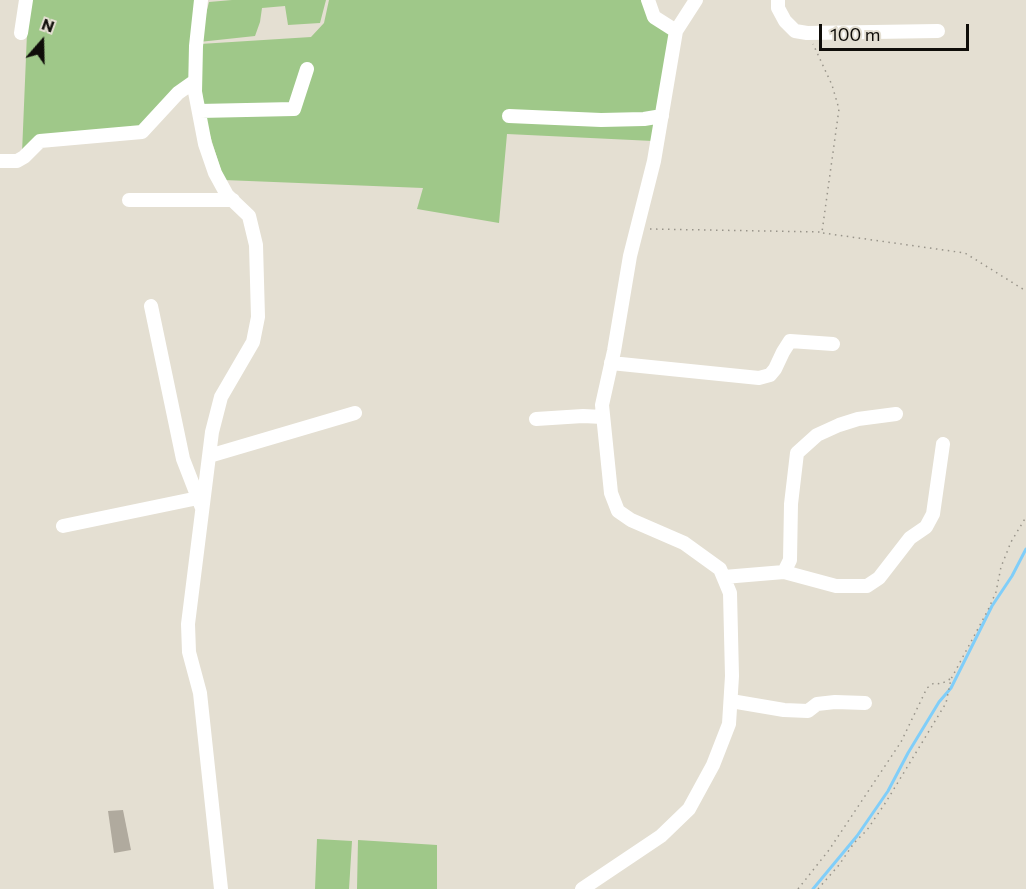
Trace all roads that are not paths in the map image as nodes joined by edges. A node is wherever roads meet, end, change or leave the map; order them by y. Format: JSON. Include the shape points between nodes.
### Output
{"nodes":[{"id":1,"x":26,"y":0,"type":"edge"},
{"id":2,"x":201,"y":0,"type":"edge"},
{"id":3,"x":216,"y":0,"type":"edge"},
{"id":4,"x":648,"y":0,"type":"edge"},
{"id":5,"x":696,"y":0,"type":"edge"},
{"id":6,"x":778,"y":0,"type":"edge"},
{"id":7,"x":676,"y":31,"type":"junction"},
{"id":8,"x":938,"y":31,"type":"dead end"},
{"id":9,"x":21,"y":33,"type":"dead end"},
{"id":10,"x":307,"y":69,"type":"dead end"},
{"id":11,"x":195,"y":81,"type":"junction"},
{"id":12,"x":199,"y":111,"type":"junction"},
{"id":13,"x":509,"y":116,"type":"dead end"},
{"id":14,"x":662,"y":116,"type":"junction"},
{"id":15,"x":0,"y":161,"type":"edge"},
{"id":16,"x":129,"y":200,"type":"dead end"},
{"id":17,"x":232,"y":200,"type":"junction"},
{"id":18,"x":151,"y":306,"type":"dead end"},
{"id":19,"x":833,"y":344,"type":"dead end"},
{"id":20,"x":611,"y":363,"type":"junction"},
{"id":21,"x":355,"y":413,"type":"dead end"},
{"id":22,"x":896,"y":414,"type":"dead end"},
{"id":23,"x":603,"y":417,"type":"junction"},
{"id":24,"x":536,"y":419,"type":"dead end"},
{"id":25,"x":943,"y":444,"type":"dead end"},
{"id":26,"x":209,"y":456,"type":"junction"},
{"id":27,"x":200,"y":504,"type":"junction"},
{"id":28,"x":63,"y":526,"type":"dead end"},
{"id":29,"x":784,"y":572,"type":"junction"},
{"id":30,"x":724,"y":577,"type":"junction"},
{"id":31,"x":730,"y":701,"type":"junction"},
{"id":32,"x":865,"y":704,"type":"dead end"},
{"id":33,"x":221,"y":889,"type":"edge"},
{"id":34,"x":582,"y":889,"type":"edge"}],
"edges":[{"from":1,"to":9,"type":"street"},
{"from":2,"to":3,"type":"street"},
{"from":2,"to":11,"type":"street"},
{"from":4,"to":7,"type":"street","via":[[654,17]]},
{"from":5,"to":7,"type":"street"},
{"from":6,"to":8,"type":"street","via":[[785,21],[795,31]]},
{"from":7,"to":14,"type":"street"},
{"from":10,"to":12,"type":"street","via":[[294,109]]},
{"from":11,"to":12,"type":"street"},
{"from":11,"to":15,"type":"street","via":[[178,93],[142,132],[40,141],[17,161]]},
{"from":12,"to":17,"type":"street","via":[[214,173]]},
{"from":13,"to":14,"type":"street","via":[[601,120]]},
{"from":14,"to":20,"type":"street","via":[[630,256]]},
{"from":16,"to":17,"type":"street"},
{"from":17,"to":26,"type":"street","via":[[249,216],[256,245],[258,317],[253,342],[221,397]]},
{"from":18,"to":27,"type":"street","via":[[183,459]]},
{"from":19,"to":20,"type":"street","via":[[790,341],[770,375],[759,378]]},
{"from":20,"to":23,"type":"street"},
{"from":21,"to":26,"type":"street"},
{"from":22,"to":29,"type":"street","via":[[838,424],[817,435],[797,453],[790,560]]},
{"from":23,"to":24,"type":"street"},
{"from":23,"to":30,"type":"street","via":[[611,493],[618,511],[684,543],[720,569]]},
{"from":25,"to":29,"type":"street","via":[[933,514],[926,527],[910,538],[879,578],[867,586],[836,586]]},
{"from":26,"to":27,"type":"street"},
{"from":27,"to":28,"type":"street"},
{"from":27,"to":33,"type":"street","via":[[188,624],[189,652],[200,693]]},
{"from":29,"to":30,"type":"street"},
{"from":30,"to":31,"type":"street","via":[[730,593]]},
{"from":31,"to":32,"type":"street","via":[[808,711],[817,704]]},
{"from":31,"to":34,"type":"street","via":[[729,724],[688,809],[661,836]]}]}
